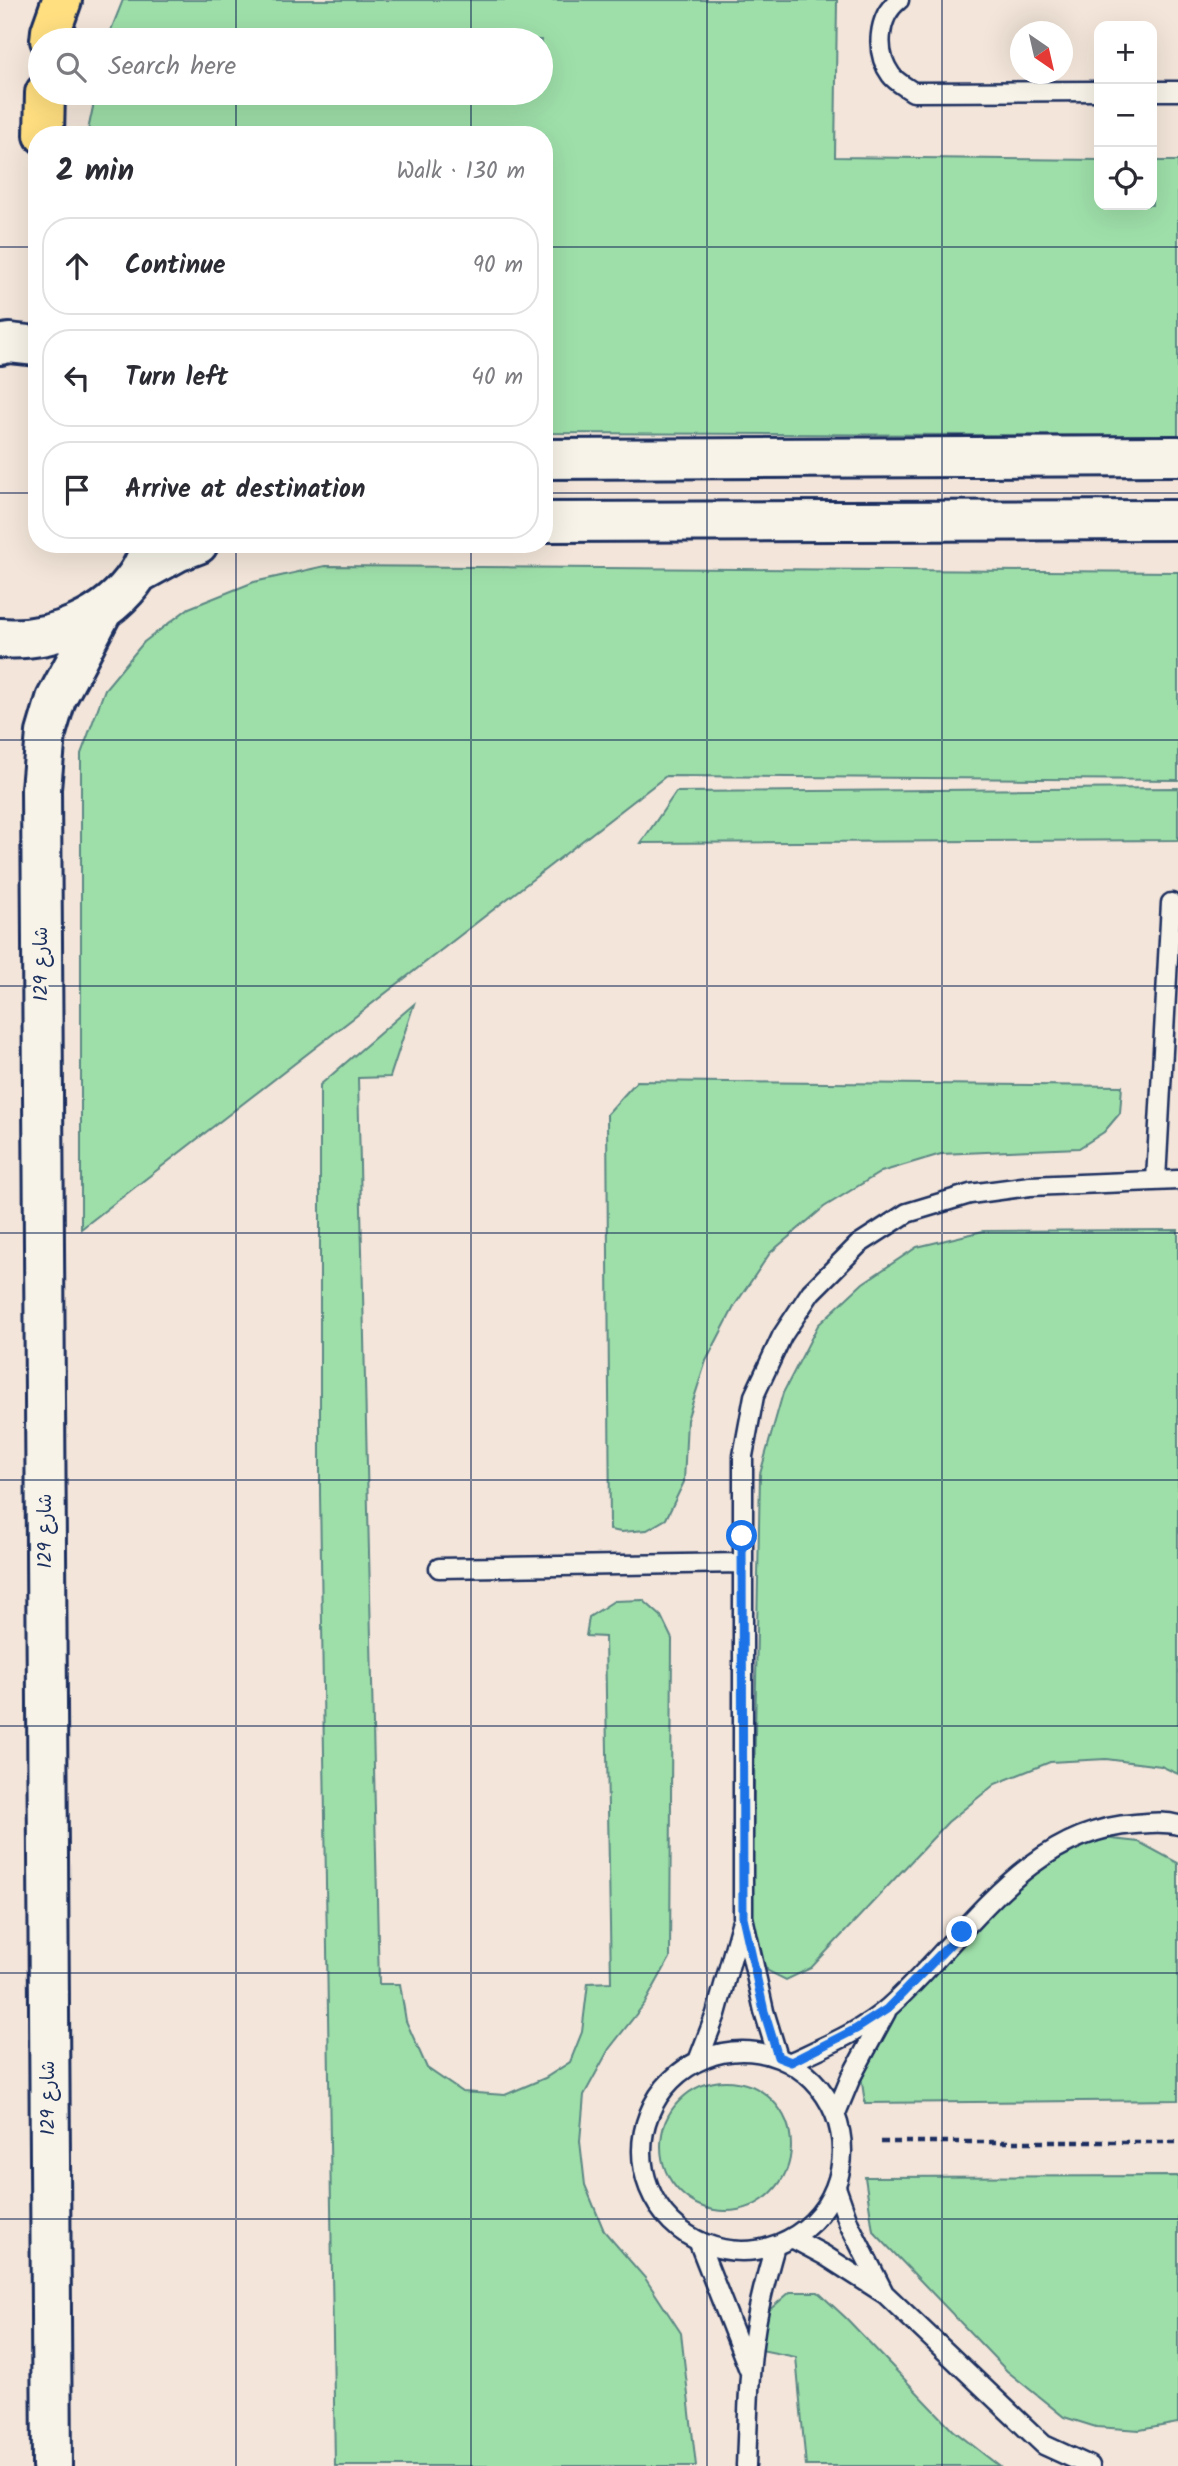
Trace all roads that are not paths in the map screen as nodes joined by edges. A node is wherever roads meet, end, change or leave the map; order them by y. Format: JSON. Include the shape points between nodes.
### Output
{"nodes":[{"id":1,"x":62,"y":0,"type":"edge"},
{"id":2,"x":899,"y":0,"type":"edge"},
{"id":3,"x":54,"y":28,"type":"edge"},
{"id":4,"x":1178,"y":90,"type":"edge"},
{"id":5,"x":1094,"y":91,"type":"edge"},
{"id":6,"x":1157,"y":91,"type":"edge"},
{"id":7,"x":45,"y":105,"type":"edge"},
{"id":8,"x":44,"y":126,"type":"edge"},
{"id":9,"x":0,"y":345,"type":"edge"},
{"id":10,"x":28,"y":345,"type":"edge"},
{"id":11,"x":1178,"y":456,"type":"edge"},
{"id":12,"x":553,"y":459,"type":"edge"},
{"id":13,"x":1178,"y":520,"type":"edge"},
{"id":14,"x":553,"y":522,"type":"edge"},
{"id":15,"x":173,"y":553,"type":"edge"},
{"id":16,"x":146,"y":559,"type":"edge"},
{"id":17,"x":103,"y":610,"type":"junction"},
{"id":18,"x":0,"y":638,"type":"edge"},
{"id":19,"x":1171,"y":903,"type":"dead end"},
{"id":20,"x":1156,"y":1180,"type":"junction"},
{"id":21,"x":1178,"y":1180,"type":"edge"},
{"id":22,"x":742,"y":1563,"type":"junction"},
{"id":23,"x":439,"y":1567,"type":"dead end"},
{"id":24,"x":1178,"y":1825,"type":"edge"},
{"id":25,"x":743,"y":1917,"type":"junction"},
{"id":26,"x":887,"y":2009,"type":"junction"},
{"id":27,"x":785,"y":2059,"type":"junction"},
{"id":28,"x":698,"y":2061,"type":"junction"},
{"id":29,"x":836,"y":2112,"type":"junction"},
{"id":30,"x":836,"y":2188,"type":"junction"},
{"id":31,"x":783,"y":2242,"type":"junction"},
{"id":32,"x":699,"y":2243,"type":"junction"},
{"id":33,"x":885,"y":2294,"type":"junction"},
{"id":34,"x":750,"y":2374,"type":"junction"},
{"id":35,"x":52,"y":2466,"type":"edge"},
{"id":36,"x":746,"y":2466,"type":"edge"},
{"id":37,"x":1090,"y":2466,"type":"edge"}],
"edges":[{"from":1,"to":3,"type":"highway"},
{"from":2,"to":5,"type":"lane","via":[[882,25],[880,52],[891,76],[913,92]]},
{"from":4,"to":6,"type":"lane"},
{"from":7,"to":8,"type":"highway"},
{"from":9,"to":10,"type":"street"},
{"from":11,"to":12,"type":"street"},
{"from":13,"to":14,"type":"street"},
{"from":15,"to":16,"type":"street"},
{"from":16,"to":17,"type":"street","via":[[122,593]]},
{"from":17,"to":18,"type":"street","via":[[72,627],[38,637]]},
{"from":17,"to":35,"type":"street","name":"شارع 129","via":[[56,699],[46,733],[41,789]]},
{"from":19,"to":20,"type":"lane"},
{"from":20,"to":21,"type":"lane"},
{"from":20,"to":22,"type":"lane","via":[[970,1194],[907,1213],[859,1244],[811,1292],[782,1336],[754,1396],[743,1456]]},
{"from":22,"to":23,"type":"lane"},
{"from":22,"to":25,"type":"lane"},
{"from":24,"to":26,"type":"lane","via":[[1113,1825],[1063,1843],[1018,1874]]},
{"from":25,"to":27,"type":"lane","via":[[764,2011]]},
{"from":25,"to":28,"type":"lane"},
{"from":26,"to":27,"type":"lane","via":[[846,2035]]},
{"from":26,"to":29,"type":"lane"},
{"from":27,"to":28,"type":"lane","via":[[752,2050],[724,2052]]},
{"from":27,"to":29,"type":"lane","via":[[818,2084]]},
{"from":28,"to":32,"type":"lane","via":[[671,2079],[652,2105],[642,2136],[642,2168],[652,2199],[672,2224]]},
{"from":29,"to":30,"type":"lane","via":[[843,2162]]},
{"from":30,"to":31,"type":"lane","via":[[811,2225]]},
{"from":30,"to":33,"type":"lane"},
{"from":31,"to":32,"type":"lane","via":[[750,2252]]},
{"from":31,"to":33,"type":"lane","via":[[824,2255]]},
{"from":31,"to":34,"type":"lane","via":[[763,2288]]},
{"from":32,"to":34,"type":"lane"},
{"from":33,"to":37,"type":"lane","via":[[1044,2445]]},
{"from":34,"to":36,"type":"lane"}]}
